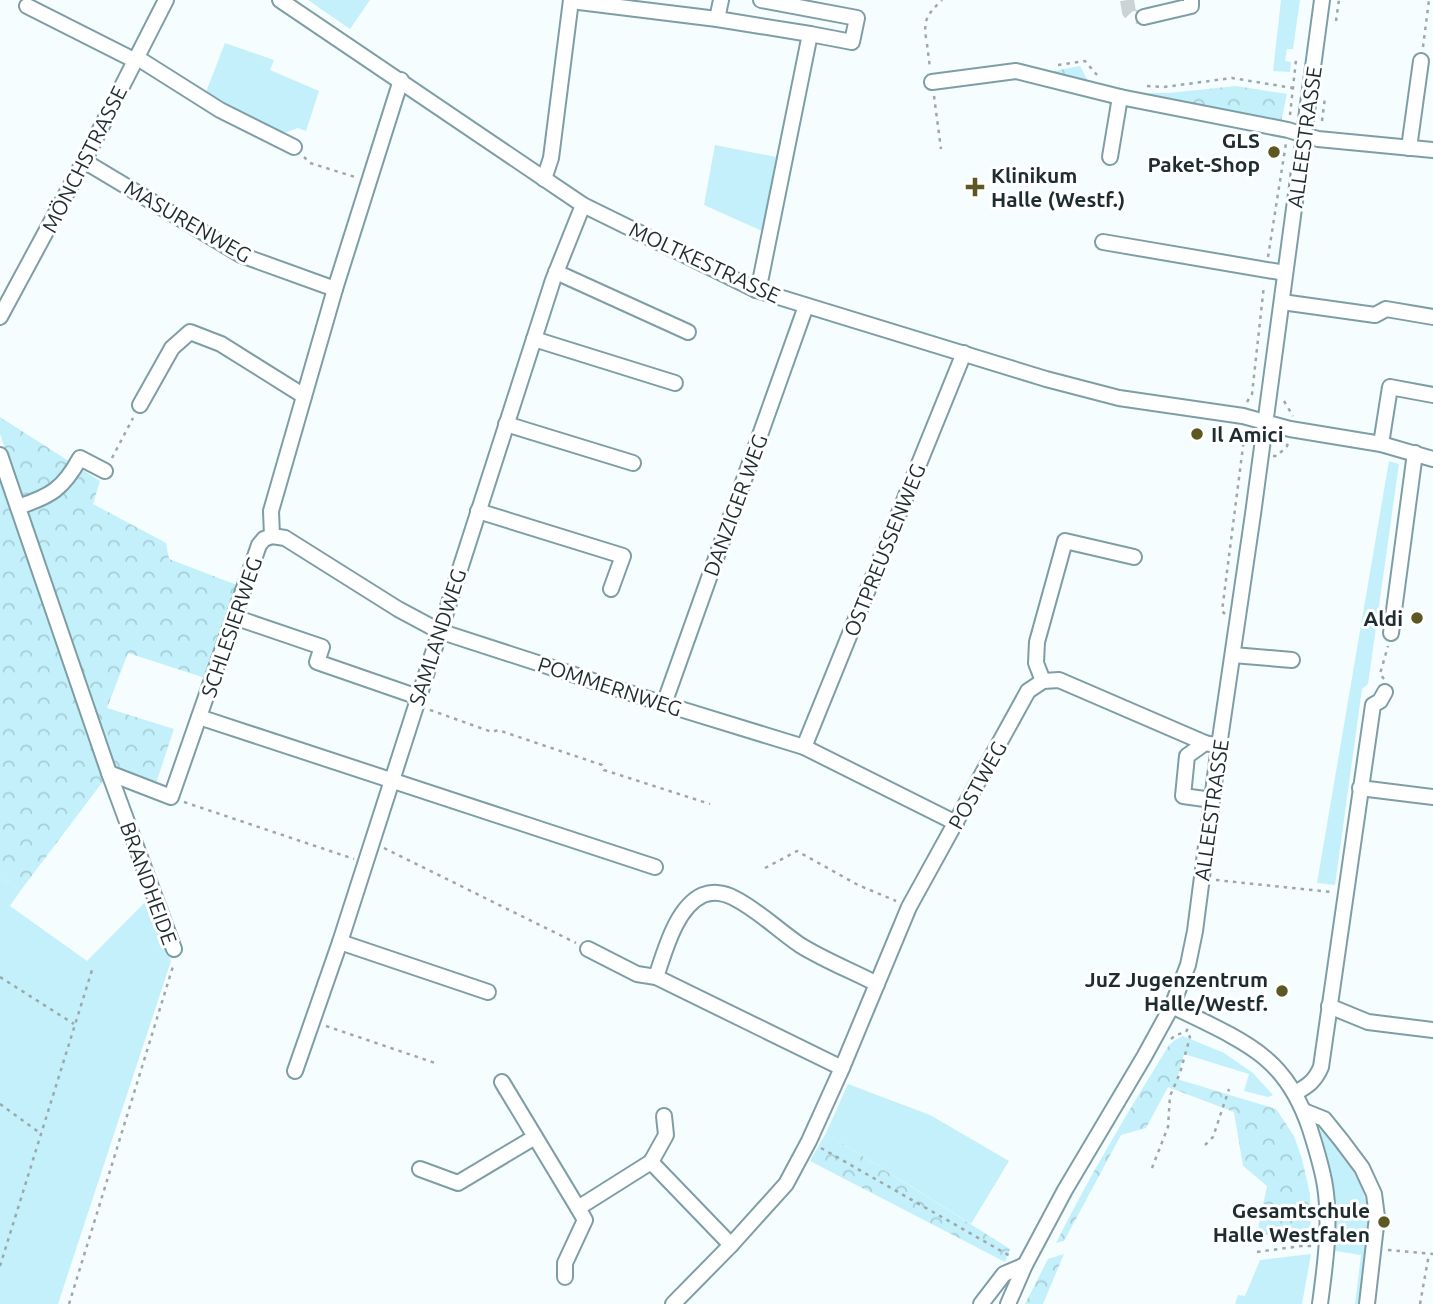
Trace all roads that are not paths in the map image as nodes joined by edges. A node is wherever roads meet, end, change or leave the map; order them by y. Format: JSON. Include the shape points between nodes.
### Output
{"nodes":[{"id":1,"x":166,"y":0,"type":"edge"},
{"id":2,"x":280,"y":0,"type":"edge"},
{"id":3,"x":571,"y":0,"type":"edge"},
{"id":4,"x":721,"y":0,"type":"edge"},
{"id":5,"x":761,"y":0,"type":"edge"},
{"id":6,"x":1191,"y":0,"type":"edge"},
{"id":7,"x":1322,"y":0,"type":"edge"},
{"id":8,"x":27,"y":6,"type":"dead end"},
{"id":9,"x":1144,"y":17,"type":"dead end"},
{"id":10,"x":717,"y":19,"type":"junction"},
{"id":11,"x":810,"y":34,"type":"junction"},
{"id":12,"x":135,"y":58,"type":"junction"},
{"id":13,"x":1421,"y":61,"type":"road end"},
{"id":14,"x":401,"y":80,"type":"junction"},
{"id":15,"x":932,"y":82,"type":"dead end"},
{"id":16,"x":1120,"y":97,"type":"junction"},
{"id":17,"x":1304,"y":136,"type":"junction"},
{"id":18,"x":294,"y":147,"type":"road end"},
{"id":19,"x":1409,"y":148,"type":"junction"},
{"id":20,"x":1433,"y":150,"type":"edge"},
{"id":21,"x":1110,"y":157,"type":"dead end"},
{"id":22,"x":84,"y":161,"type":"junction"},
{"id":23,"x":544,"y":179,"type":"junction"},
{"id":24,"x":583,"y":205,"type":"junction"},
{"id":25,"x":1103,"y":242,"type":"dead end"},
{"id":26,"x":556,"y":272,"type":"junction"},
{"id":27,"x":1285,"y":273,"type":"junction"},
{"id":28,"x":335,"y":289,"type":"junction"},
{"id":29,"x":756,"y":290,"type":"junction"},
{"id":30,"x":1282,"y":302,"type":"junction"},
{"id":31,"x":806,"y":306,"type":"junction"},
{"id":32,"x":0,"y":317,"type":"edge"},
{"id":33,"x":1433,"y":317,"type":"edge"},
{"id":34,"x":688,"y":332,"type":"dead end"},
{"id":35,"x":534,"y":338,"type":"junction"},
{"id":36,"x":964,"y":353,"type":"junction"},
{"id":37,"x":675,"y":383,"type":"dead end"},
{"id":38,"x":1433,"y":395,"type":"edge"},
{"id":39,"x":304,"y":396,"type":"junction"},
{"id":40,"x":140,"y":404,"type":"road end"},
{"id":41,"x":1265,"y":422,"type":"junction"},
{"id":42,"x":506,"y":424,"type":"junction"},
{"id":43,"x":1381,"y":444,"type":"junction"},
{"id":44,"x":1415,"y":453,"type":"junction"},
{"id":45,"x":0,"y":455,"type":"edge"},
{"id":46,"x":1433,"y":459,"type":"edge"},
{"id":47,"x":633,"y":463,"type":"dead end"},
{"id":48,"x":105,"y":471,"type":"road end"},
{"id":49,"x":18,"y":507,"type":"junction"},
{"id":50,"x":478,"y":511,"type":"junction"},
{"id":51,"x":272,"y":536,"type":"junction"},
{"id":52,"x":1134,"y":557,"type":"dead end"},
{"id":53,"x":611,"y":589,"type":"dead end"},
{"id":54,"x":234,"y":617,"type":"junction"},
{"id":55,"x":439,"y":631,"type":"junction"},
{"id":56,"x":1391,"y":633,"type":"road end"},
{"id":57,"x":1233,"y":655,"type":"junction"},
{"id":58,"x":1292,"y":660,"type":"dead end"},
{"id":59,"x":1043,"y":681,"type":"junction"},
{"id":60,"x":1385,"y":692,"type":"road end"},
{"id":61,"x":416,"y":701,"type":"junction"},
{"id":62,"x":664,"y":704,"type":"junction"},
{"id":63,"x":199,"y":717,"type":"junction"},
{"id":64,"x":1212,"y":744,"type":"junction"},
{"id":65,"x":804,"y":747,"type":"junction"},
{"id":66,"x":108,"y":773,"type":"junction"},
{"id":67,"x":391,"y":781,"type":"junction"},
{"id":68,"x":1360,"y":788,"type":"junction"},
{"id":69,"x":1433,"y":797,"type":"edge"},
{"id":70,"x":1212,"y":800,"type":"junction"},
{"id":71,"x":956,"y":823,"type":"junction"},
{"id":72,"x":655,"y":867,"type":"dead end"},
{"id":73,"x":340,"y":942,"type":"junction"},
{"id":74,"x":174,"y":948,"type":"road end"},
{"id":75,"x":588,"y":949,"type":"road end"},
{"id":76,"x":656,"y":977,"type":"junction"},
{"id":77,"x":877,"y":984,"type":"junction"},
{"id":78,"x":488,"y":992,"type":"dead end"},
{"id":79,"x":1172,"y":1006,"type":"junction"},
{"id":80,"x":1329,"y":1006,"type":"junction"},
{"id":81,"x":1433,"y":1030,"type":"edge"},
{"id":82,"x":842,"y":1069,"type":"junction"},
{"id":83,"x":295,"y":1071,"type":"dead end"},
{"id":84,"x":502,"y":1082,"type":"dead end"},
{"id":85,"x":1295,"y":1093,"type":"junction"},
{"id":86,"x":1304,"y":1111,"type":"junction"},
{"id":87,"x":664,"y":1116,"type":"dead end"},
{"id":88,"x":535,"y":1137,"type":"junction"},
{"id":89,"x":651,"y":1162,"type":"junction"},
{"id":90,"x":420,"y":1169,"type":"dead end"},
{"id":91,"x":578,"y":1208,"type":"junction"},
{"id":92,"x":731,"y":1245,"type":"junction"},
{"id":93,"x":1025,"y":1265,"type":"junction"},
{"id":94,"x":565,"y":1278,"type":"dead end"},
{"id":95,"x":674,"y":1304,"type":"edge"},
{"id":96,"x":981,"y":1304,"type":"edge"},
{"id":97,"x":1008,"y":1304,"type":"edge"},
{"id":98,"x":1320,"y":1304,"type":"edge"},
{"id":99,"x":1367,"y":1304,"type":"edge"}],
"edges":[{"from":1,"to":12,"type":"street","name":"MÖNCHSTRASSE"},
{"from":2,"to":14,"type":"street","name":"MOLTKESTRASSE"},
{"from":3,"to":10,"type":"street"},
{"from":3,"to":23,"type":"street","via":[[551,158]]},
{"from":4,"to":10,"type":"street"},
{"from":5,"to":11,"type":"street","via":[[857,18],[852,42]]},
{"from":6,"to":9,"type":"street","via":[[1191,6]]},
{"from":7,"to":17,"type":"street","name":"ALLEESTRASSE"},
{"from":8,"to":12,"type":"street"},
{"from":10,"to":11,"type":"street"},
{"from":11,"to":29,"type":"street"},
{"from":12,"to":18,"type":"street","via":[[220,110]]},
{"from":12,"to":22,"type":"street","name":"MÖNCHSTRASSE"},
{"from":13,"to":19,"type":"street"},
{"from":14,"to":23,"type":"street","name":"MOLTKESTRASSE"},
{"from":14,"to":28,"type":"street","name":"SCHLESIERWEG"},
{"from":15,"to":16,"type":"street","via":[[1017,71]]},
{"from":16,"to":17,"type":"street"},
{"from":16,"to":21,"type":"street"},
{"from":17,"to":19,"type":"street"},
{"from":17,"to":27,"type":"street","name":"ALLEESTRASSE"},
{"from":19,"to":20,"type":"street"},
{"from":22,"to":28,"type":"street","name":"MASURENWEG","via":[[241,255]]},
{"from":22,"to":32,"type":"street","name":"MÖNCHSTRASSE"},
{"from":23,"to":24,"type":"street","name":"MOLTKESTRASSE"},
{"from":24,"to":26,"type":"street","name":"SAMLANDWEG"},
{"from":24,"to":29,"type":"street","name":"MOLTKESTRASSE"},
{"from":25,"to":27,"type":"street"},
{"from":26,"to":34,"type":"street"},
{"from":26,"to":35,"type":"street","name":"SAMLANDWEG"},
{"from":27,"to":30,"type":"street","name":"ALLEESTRASSE"},
{"from":28,"to":39,"type":"street","name":"SCHLESIERWEG"},
{"from":29,"to":31,"type":"street","name":"MOLTKESTRASSE"},
{"from":30,"to":33,"type":"street","via":[[1375,316],[1386,309]]},
{"from":30,"to":41,"type":"street","name":"ALLEESTRASSE"},
{"from":31,"to":36,"type":"street","name":"MOLTKESTRASSE"},
{"from":31,"to":62,"type":"street","name":"DANZIGER WEG"},
{"from":35,"to":37,"type":"street"},
{"from":35,"to":42,"type":"street","name":"SAMLANDWEG"},
{"from":36,"to":41,"type":"street","name":"MOLTKESTRASSE","via":[[1118,398]]},
{"from":36,"to":65,"type":"street","name":"OSTPREUSSENWEG"},
{"from":38,"to":43,"type":"street","via":[[1390,387]]},
{"from":39,"to":40,"type":"street","via":[[221,344],[190,332],[172,348]]},
{"from":39,"to":51,"type":"street","name":"SCHLESIERWEG","via":[[271,511]]},
{"from":41,"to":43,"type":"street","name":"MOLTKESTRASSE"},
{"from":41,"to":57,"type":"street","name":"ALLEESTRASSE"},
{"from":42,"to":47,"type":"street"},
{"from":42,"to":50,"type":"street","name":"SAMLANDWEG"},
{"from":43,"to":44,"type":"street","name":"MOLTKESTRASSE"},
{"from":44,"to":46,"type":"street","name":"MOLTKESTRASSE"},
{"from":44,"to":56,"type":"street"},
{"from":45,"to":49,"type":"street","name":"BRANDHEIDE"},
{"from":48,"to":49,"type":"street","via":[[80,458],[59,487]]},
{"from":49,"to":66,"type":"street","name":"BRANDHEIDE"},
{"from":50,"to":53,"type":"street","via":[[623,556]]},
{"from":50,"to":55,"type":"street","name":"SAMLANDWEG"},
{"from":51,"to":54,"type":"street","name":"SCHLESIERWEG","via":[[259,545]]},
{"from":51,"to":55,"type":"street","name":"POMMERNWEG","via":[[285,538]]},
{"from":52,"to":59,"type":"street","via":[[1065,541],[1037,642],[1036,663]]},
{"from":54,"to":61,"type":"street","via":[[322,647],[317,662]]},
{"from":54,"to":63,"type":"street","name":"SCHLESIERWEG"},
{"from":55,"to":61,"type":"street","name":"SAMLANDWEG"},
{"from":55,"to":62,"type":"street","name":"POMMERNWEG"},
{"from":57,"to":58,"type":"street"},
{"from":57,"to":64,"type":"street","name":"ALLEESTRASSE"},
{"from":59,"to":64,"type":"street","via":[[1059,680]]},
{"from":59,"to":71,"type":"street","name":"POSTWEG","via":[[1028,691]]},
{"from":60,"to":68,"type":"street","via":[[1373,705]]},
{"from":61,"to":67,"type":"street","name":"SAMLANDWEG"},
{"from":62,"to":65,"type":"street","name":"POMMERNWEG"},
{"from":63,"to":66,"type":"street","name":"SCHLESIERWEG","via":[[171,797]]},
{"from":63,"to":67,"type":"street"},
{"from":64,"to":70,"type":"street","name":"ALLEESTRASSE"},
{"from":64,"to":70,"type":"street","via":[[1187,756],[1183,796]]},
{"from":65,"to":71,"type":"street","name":"POMMERNWEG"},
{"from":66,"to":74,"type":"street","name":"BRANDHEIDE"},
{"from":67,"to":72,"type":"street"},
{"from":67,"to":73,"type":"street","name":"SAMLANDWEG"},
{"from":68,"to":69,"type":"street"},
{"from":68,"to":80,"type":"street"},
{"from":70,"to":79,"type":"street","name":"ALLEESTRASSE","via":[[1188,965]]},
{"from":71,"to":77,"type":"street","name":"POSTWEG","via":[[909,907]]},
{"from":73,"to":78,"type":"street"},
{"from":73,"to":83,"type":"street","name":"SAMLANDWEG"},
{"from":75,"to":76,"type":"street","via":[[637,974]]},
{"from":76,"to":77,"type":"street","via":[[683,912],[705,894],[719,892],[753,910],[801,946]]},
{"from":76,"to":82,"type":"street"},
{"from":77,"to":82,"type":"street","name":"POSTWEG"},
{"from":79,"to":85,"type":"street","via":[[1255,1049]]},
{"from":79,"to":93,"type":"street","name":"ALLEESTRASSE"},
{"from":80,"to":81,"type":"street","via":[[1368,1022]]},
{"from":80,"to":85,"type":"street","via":[[1321,1067],[1308,1086]]},
{"from":82,"to":92,"type":"street","name":"POSTWEG","via":[[786,1184]]},
{"from":84,"to":88,"type":"street"},
{"from":85,"to":86,"type":"street"},
{"from":86,"to":98,"type":"street","via":[[1325,1187],[1326,1246]]},
{"from":86,"to":99,"type":"street","via":[[1324,1119],[1362,1168],[1374,1194],[1375,1249]]},
{"from":87,"to":89,"type":"street","via":[[666,1135]]},
{"from":88,"to":90,"type":"street","via":[[458,1183]]},
{"from":88,"to":91,"type":"street"},
{"from":89,"to":91,"type":"street"},
{"from":89,"to":92,"type":"street"},
{"from":91,"to":94,"type":"street","via":[[584,1220],[565,1262]]},
{"from":92,"to":95,"type":"street","name":"POSTWEG"},
{"from":93,"to":96,"type":"street","via":[[1004,1274]]},
{"from":93,"to":97,"type":"street","name":"ALLEESTRASSE"}]}
